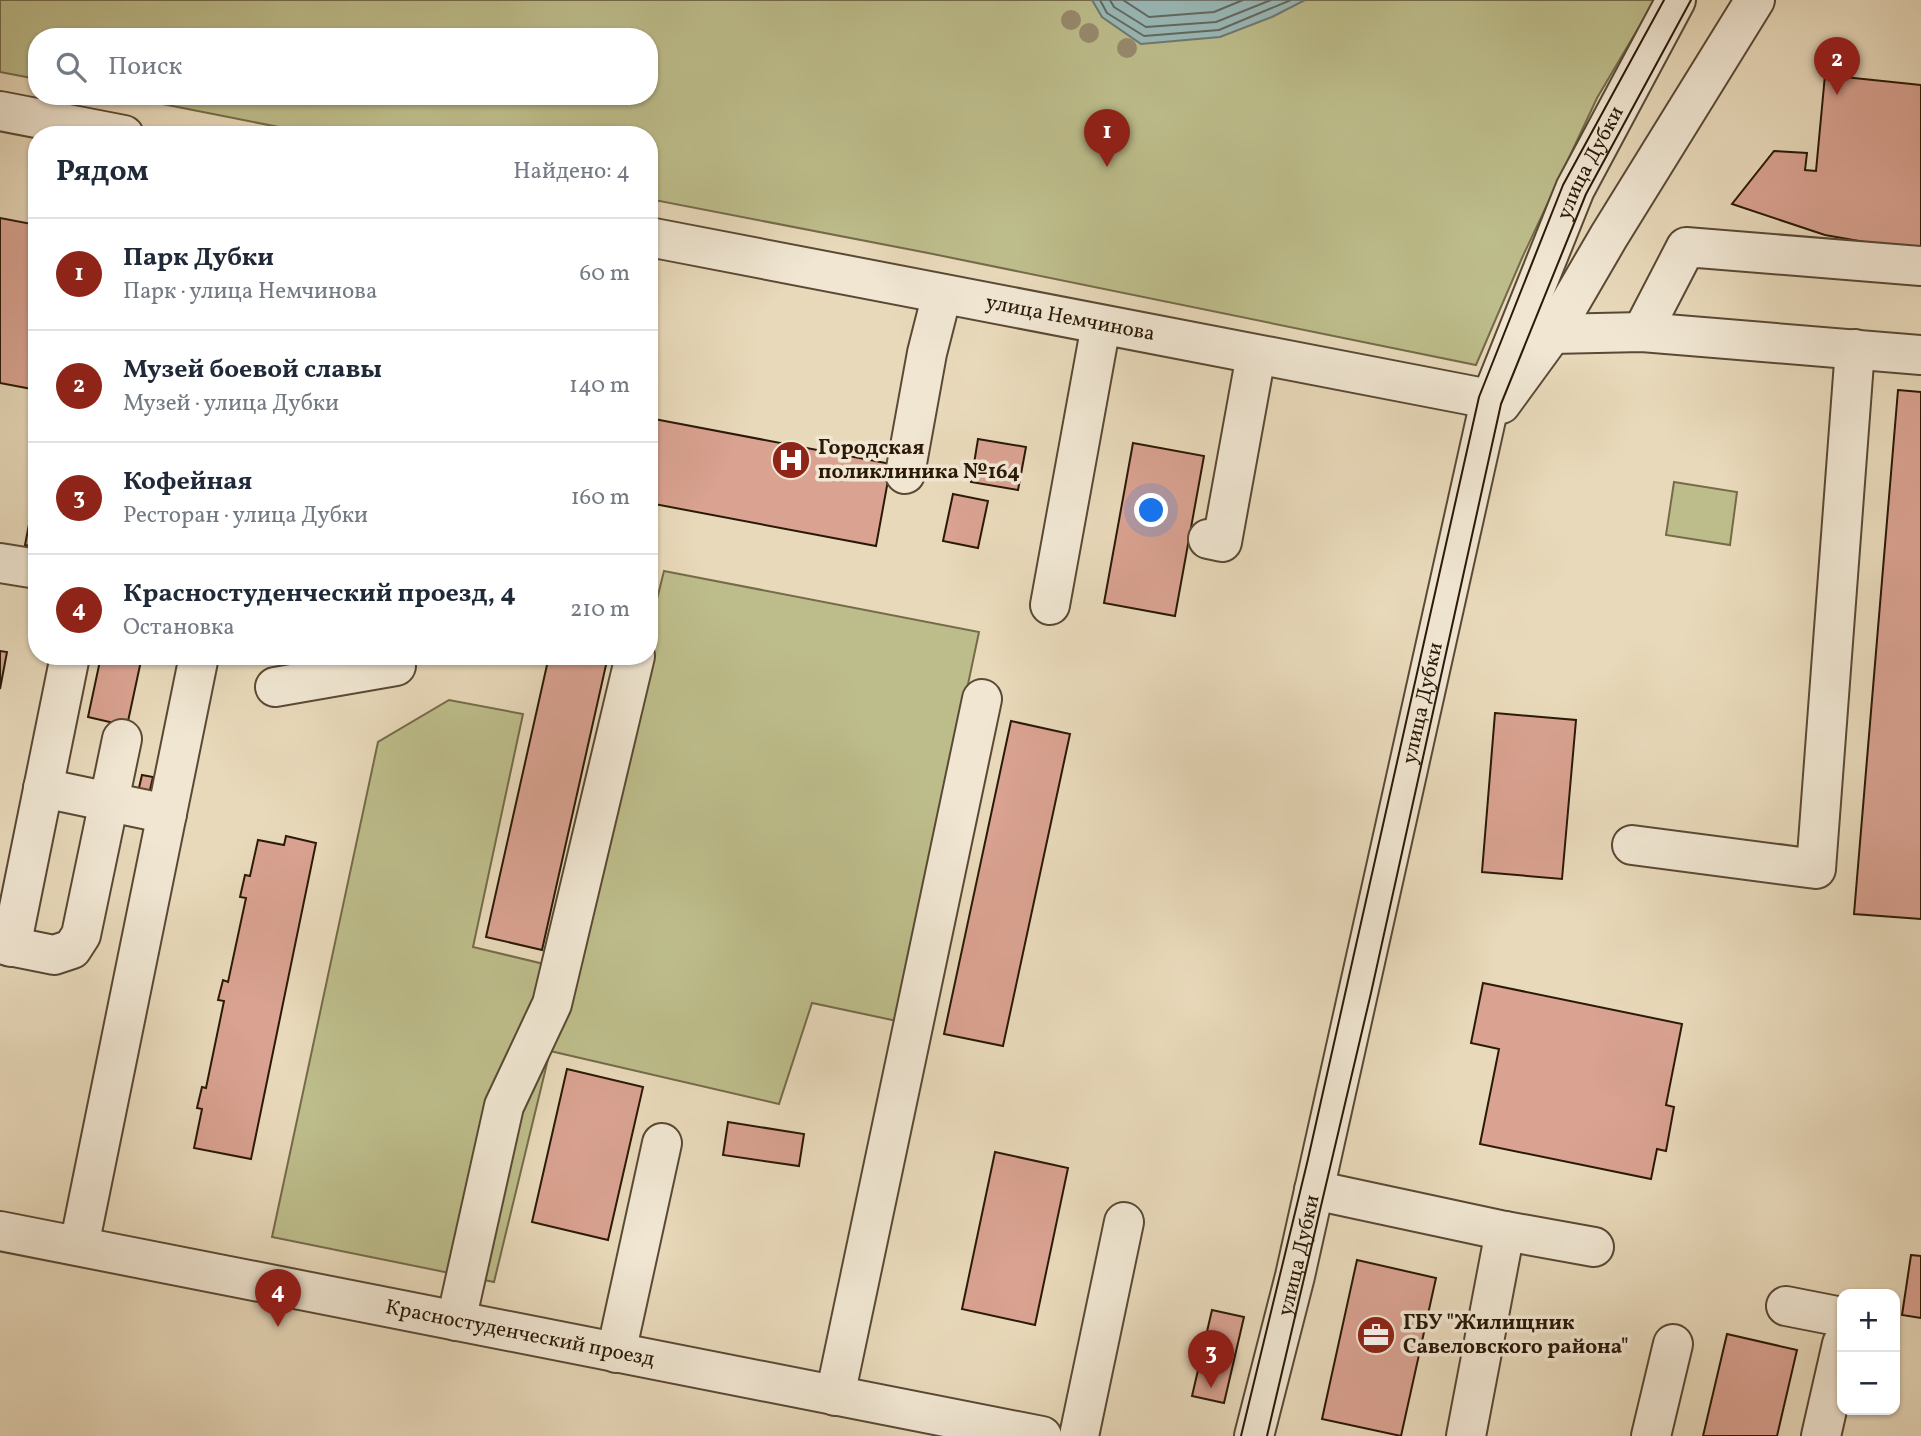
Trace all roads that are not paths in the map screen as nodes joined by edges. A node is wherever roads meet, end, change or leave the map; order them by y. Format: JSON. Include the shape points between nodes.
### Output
{"nodes":[{"id":1,"x":1676,"y":0,"type":"edge"},
{"id":2,"x":1755,"y":0,"type":"edge"},
{"id":3,"x":0,"y":111,"type":"edge"},
{"id":4,"x":78,"y":126,"type":"edge"},
{"id":5,"x":658,"y":239,"type":"edge"},
{"id":6,"x":1921,"y":265,"type":"edge"},
{"id":7,"x":942,"y":294,"type":"junction"},
{"id":8,"x":1101,"y":325,"type":"junction"},
{"id":9,"x":1642,"y":332,"type":"junction"},
{"id":10,"x":1552,"y":334,"type":"junction"},
{"id":11,"x":1856,"y":349,"type":"junction"},
{"id":12,"x":1256,"y":355,"type":"junction"},
{"id":13,"x":1921,"y":355,"type":"edge"},
{"id":14,"x":1490,"y":401,"type":"junction"},
{"id":15,"x":905,"y":474,"type":"dead end"},
{"id":16,"x":1208,"y":539,"type":"dead end"},
{"id":17,"x":0,"y":564,"type":"edge"},
{"id":18,"x":28,"y":568,"type":"edge"},
{"id":19,"x":1050,"y":605,"type":"dead end"},
{"id":20,"x":68,"y":665,"type":"edge"},
{"id":21,"x":197,"y":665,"type":"edge"},
{"id":22,"x":378,"y":665,"type":"edge"},
{"id":23,"x":633,"y":665,"type":"edge"},
{"id":24,"x":275,"y":687,"type":"dead end"},
{"id":25,"x":982,"y":699,"type":"dead end"},
{"id":26,"x":122,"y":739,"type":"dead end"},
{"id":27,"x":43,"y":788,"type":"junction"},
{"id":28,"x":109,"y":802,"type":"junction"},
{"id":29,"x":167,"y":814,"type":"junction"},
{"id":30,"x":1632,"y":845,"type":"dead end"},
{"id":31,"x":5,"y":946,"type":"edge"},
{"id":32,"x":662,"y":1143,"type":"dead end"},
{"id":33,"x":1314,"y":1190,"type":"junction"},
{"id":34,"x":1124,"y":1222,"type":"dead end"},
{"id":35,"x":83,"y":1229,"type":"junction"},
{"id":36,"x":0,"y":1231,"type":"edge"},
{"id":37,"x":1505,"y":1231,"type":"junction"},
{"id":38,"x":1594,"y":1247,"type":"dead end"},
{"id":39,"x":1786,"y":1306,"type":"dead end"},
{"id":40,"x":1837,"y":1316,"type":"edge"},
{"id":41,"x":456,"y":1321,"type":"junction"},
{"id":42,"x":1673,"y":1344,"type":"dead end"},
{"id":43,"x":1840,"y":1352,"type":"edge"},
{"id":44,"x":616,"y":1353,"type":"junction"},
{"id":45,"x":835,"y":1396,"type":"junction"},
{"id":46,"x":916,"y":1424,"type":"edge"},
{"id":47,"x":1042,"y":1436,"type":"edge"},
{"id":48,"x":1079,"y":1436,"type":"edge"},
{"id":49,"x":1254,"y":1436,"type":"edge"},
{"id":50,"x":1466,"y":1436,"type":"edge"},
{"id":51,"x":1651,"y":1436,"type":"edge"},
{"id":52,"x":1821,"y":1436,"type":"edge"}],
"edges":[{"from":1,"to":14,"type":"street","name":"улица Дубки","via":[[1575,189]]},
{"from":2,"to":10,"type":"street"},
{"from":3,"to":4,"type":"street"},
{"from":5,"to":7,"type":"street","name":"улица Немчинова"},
{"from":6,"to":9,"type":"street","via":[[1686,247]]},
{"from":7,"to":8,"type":"street","name":"улица Немчинова"},
{"from":7,"to":15,"type":"street"},
{"from":8,"to":12,"type":"street","name":"улица Немчинова"},
{"from":8,"to":19,"type":"street"},
{"from":9,"to":10,"type":"street"},
{"from":9,"to":11,"type":"street"},
{"from":10,"to":14,"type":"street","via":[[1501,404]]},
{"from":11,"to":13,"type":"street"},
{"from":11,"to":30,"type":"street","via":[[1815,869]]},
{"from":12,"to":14,"type":"street","name":"улица Немчинова"},
{"from":12,"to":16,"type":"street","via":[[1222,542]]},
{"from":14,"to":33,"type":"street","name":"улица Дубки"},
{"from":17,"to":18,"type":"street"},
{"from":20,"to":27,"type":"street"},
{"from":21,"to":29,"type":"street"},
{"from":22,"to":24,"type":"street"},
{"from":23,"to":41,"type":"street","via":[[552,1004],[504,1106]]},
{"from":25,"to":45,"type":"street"},
{"from":26,"to":28,"type":"street"},
{"from":27,"to":28,"type":"street"},
{"from":27,"to":31,"type":"street"},
{"from":28,"to":29,"type":"street"},
{"from":28,"to":31,"type":"street","via":[[81,935],[72,950],[54,955]]},
{"from":29,"to":35,"type":"street"},
{"from":32,"to":44,"type":"street"},
{"from":33,"to":37,"type":"street"},
{"from":33,"to":49,"type":"street","name":"улица Дубки"},
{"from":34,"to":48,"type":"street"},
{"from":35,"to":36,"type":"street","name":"Красностуденческий проезд"},
{"from":35,"to":41,"type":"street","name":"Красностуденческий проезд"},
{"from":37,"to":38,"type":"street"},
{"from":37,"to":50,"type":"street"},
{"from":39,"to":40,"type":"street"},
{"from":41,"to":44,"type":"street","name":"Красностуденческий проезд"},
{"from":42,"to":51,"type":"street"},
{"from":43,"to":52,"type":"street"},
{"from":44,"to":45,"type":"street","name":"Красностуденческий проезд"},
{"from":45,"to":46,"type":"street","name":"Красностуденческий проезд"},
{"from":46,"to":47,"type":"street","name":"Красностуденческий проезд"}]}
